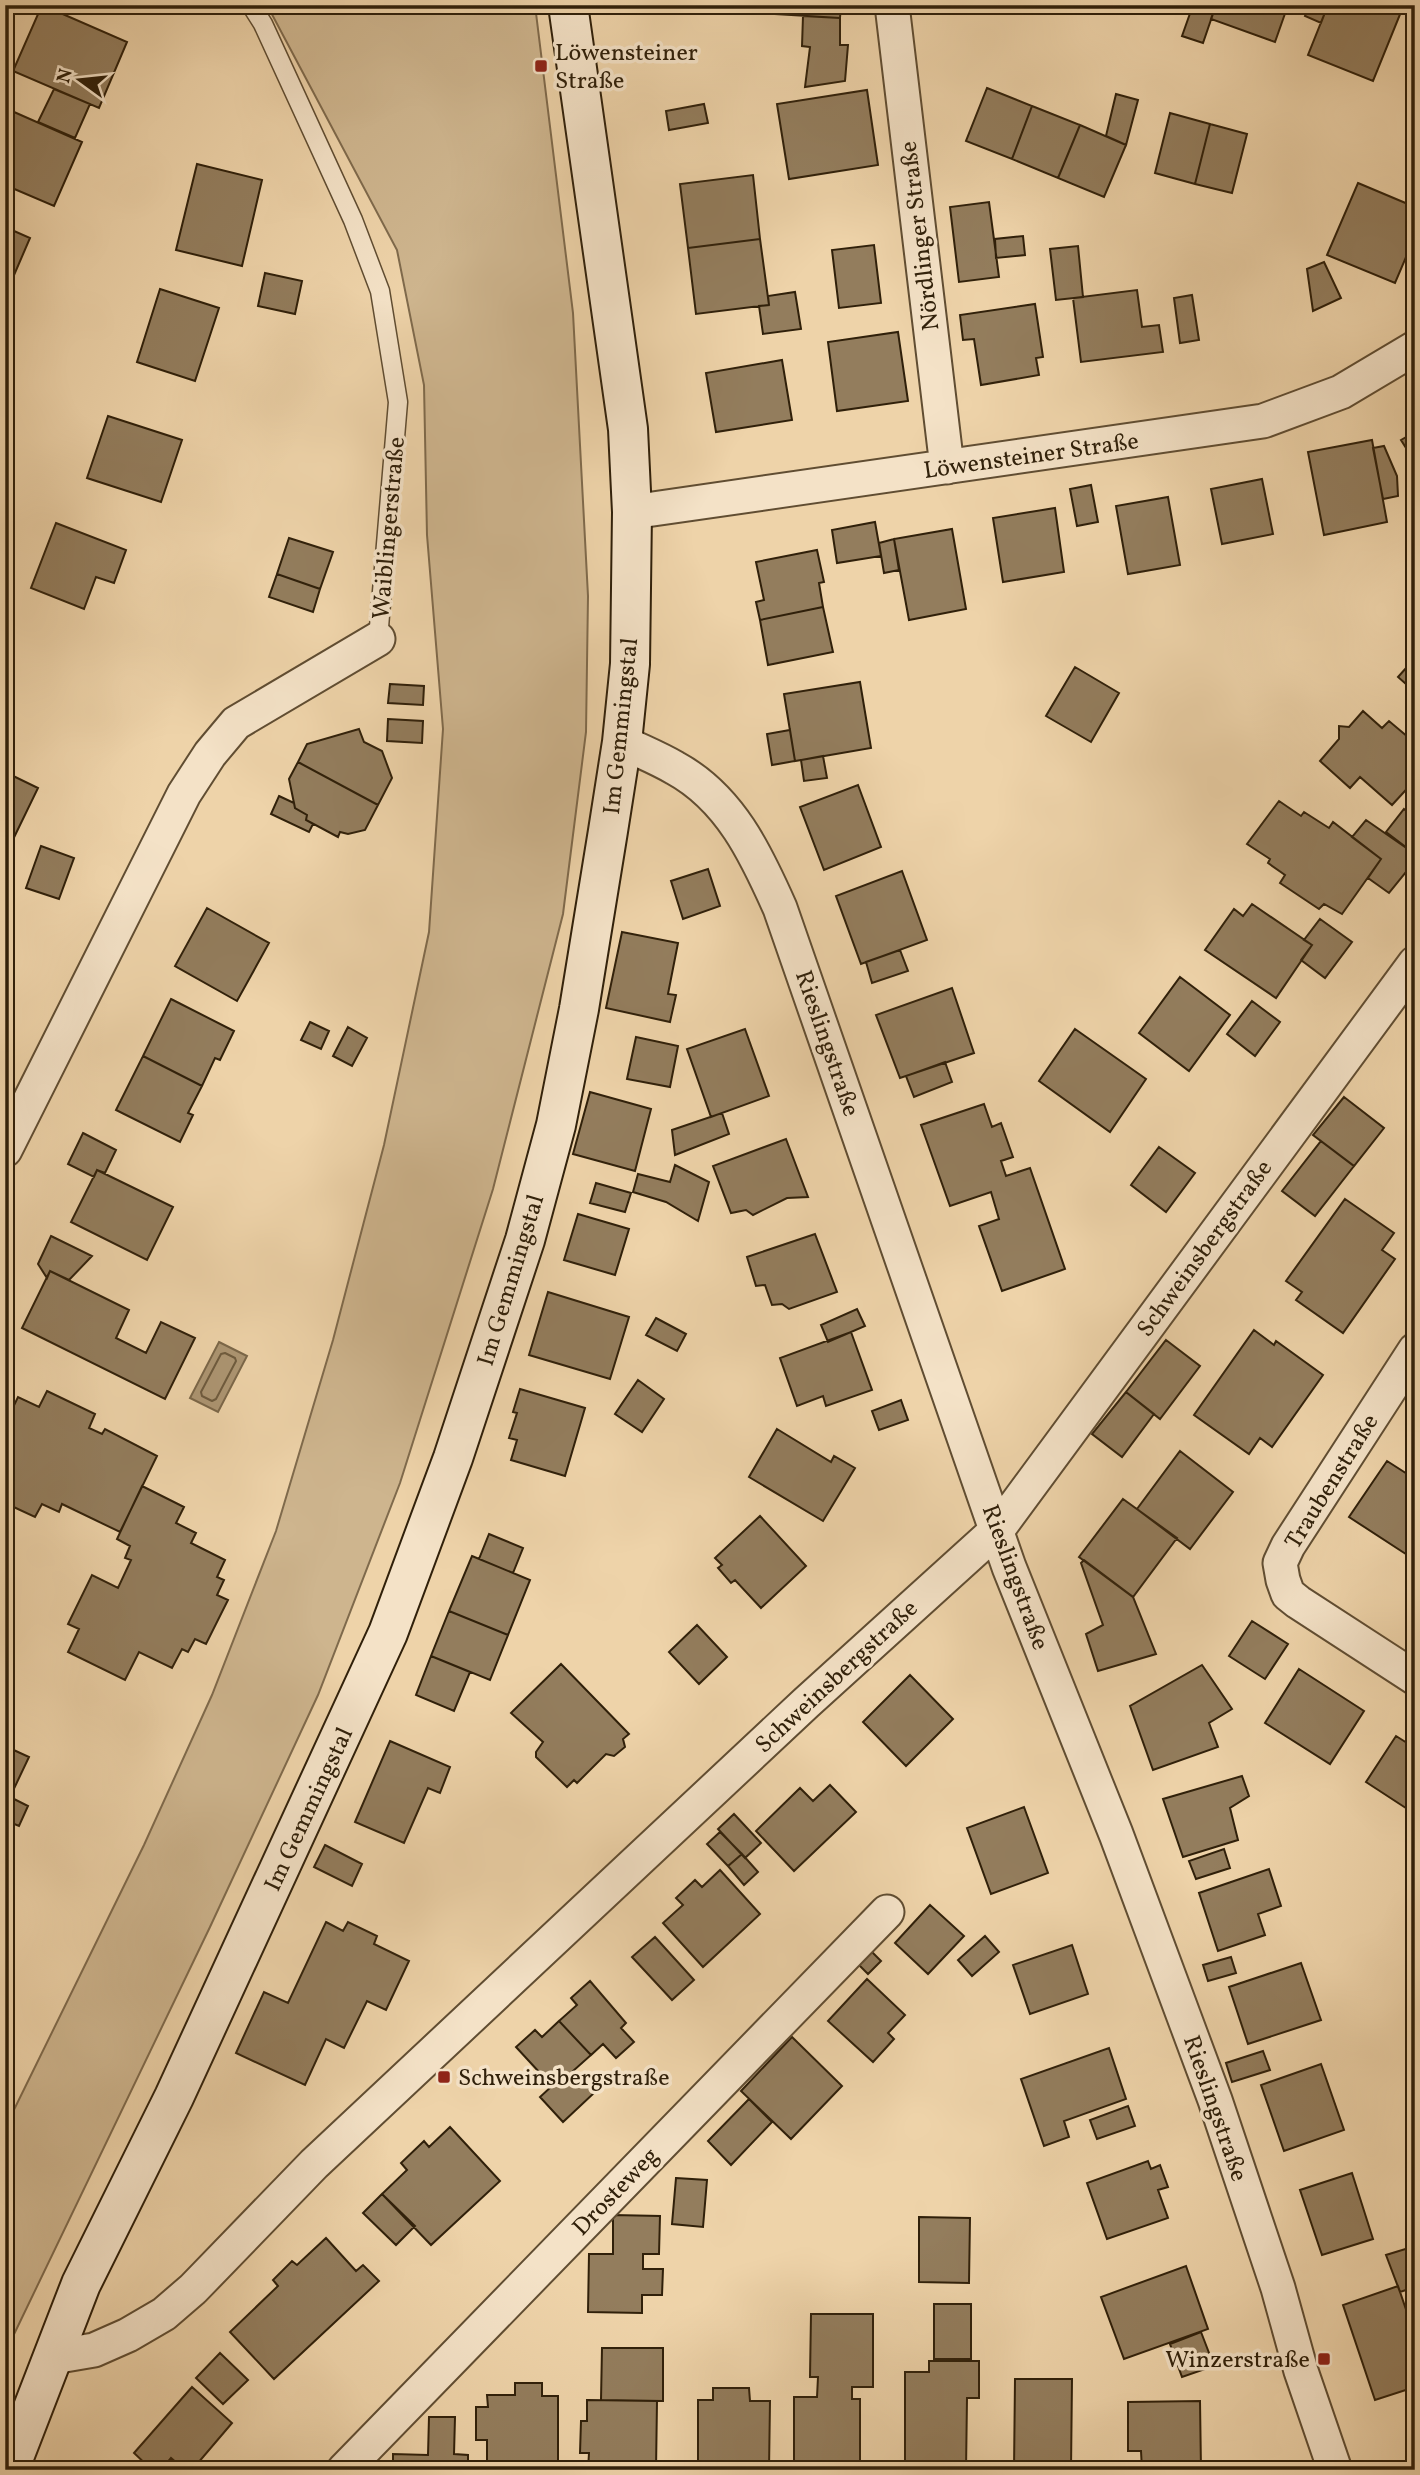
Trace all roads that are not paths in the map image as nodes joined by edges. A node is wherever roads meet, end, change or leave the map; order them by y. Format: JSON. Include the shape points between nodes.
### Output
{"nodes":[{"id":1,"x":251,"y":5,"type":"edge"},
{"id":2,"x":568,"y":5,"type":"edge"},
{"id":3,"x":892,"y":5,"type":"edge"},
{"id":4,"x":1415,"y":348,"type":"edge"},
{"id":5,"x":947,"y":467,"type":"junction"},
{"id":6,"x":632,"y":512,"type":"junction"},
{"id":7,"x":378,"y":639,"type":"joint"},
{"id":8,"x":622,"y":742,"type":"junction"},
{"id":9,"x":1415,"y":963,"type":"edge"},
{"id":10,"x":5,"y":1150,"type":"edge"},
{"id":11,"x":1415,"y":1350,"type":"edge"},
{"id":12,"x":998,"y":1529,"type":"junction"},
{"id":13,"x":1415,"y":1678,"type":"edge"},
{"id":14,"x":887,"y":1912,"type":"dead end"},
{"id":15,"x":53,"y":2357,"type":"junction"},
{"id":16,"x":9,"y":2470,"type":"edge"},
{"id":17,"x":344,"y":2470,"type":"edge"},
{"id":18,"x":1335,"y":2470,"type":"edge"}],
"edges":[{"from":1,"to":7,"type":"lane","name":"Waiblingerstraße","via":[[353,220],[380,291],[398,402]]},
{"from":2,"to":6,"type":"street","name":"Im Gemmingstal","via":[[628,429]]},
{"from":3,"to":5,"type":"street","name":"Nördlinger Straße"},
{"from":4,"to":5,"type":"street","name":"Löwensteiner Straße","via":[[1341,392],[1263,421]]},
{"from":5,"to":6,"type":"street","name":"Löwensteiner Straße"},
{"from":6,"to":8,"type":"street","name":"Im Gemmingstal","via":[[630,664]]},
{"from":7,"to":10,"type":"street","name":"Waiblingerstraße","via":[[236,723],[209,754],[184,794]]},
{"from":8,"to":12,"type":"street","name":"Rieslingstraße","via":[[678,769],[701,786],[728,811],[757,855],[780,908]]},
{"from":8,"to":15,"type":"street","name":"Im Gemmingstal","via":[[556,1125],[525,1240],[453,1458],[388,1633],[174,2097],[81,2284]]},
{"from":9,"to":12,"type":"street","name":"Schweinsbergstraße"},
{"from":11,"to":13,"type":"street","name":"Traubenstraße","via":[[1280,1563],[1288,1594]]},
{"from":12,"to":15,"type":"street","name":"Schweinsbergstraße","via":[[334,2145],[193,2289],[164,2314],[128,2335],[94,2350]]},
{"from":12,"to":18,"type":"street","name":"Rieslingstraße","via":[[1215,2100]]},
{"from":14,"to":17,"type":"street","name":"Drosteweg"},
{"from":15,"to":16,"type":"street","name":"Im Gemmingstal"}]}
